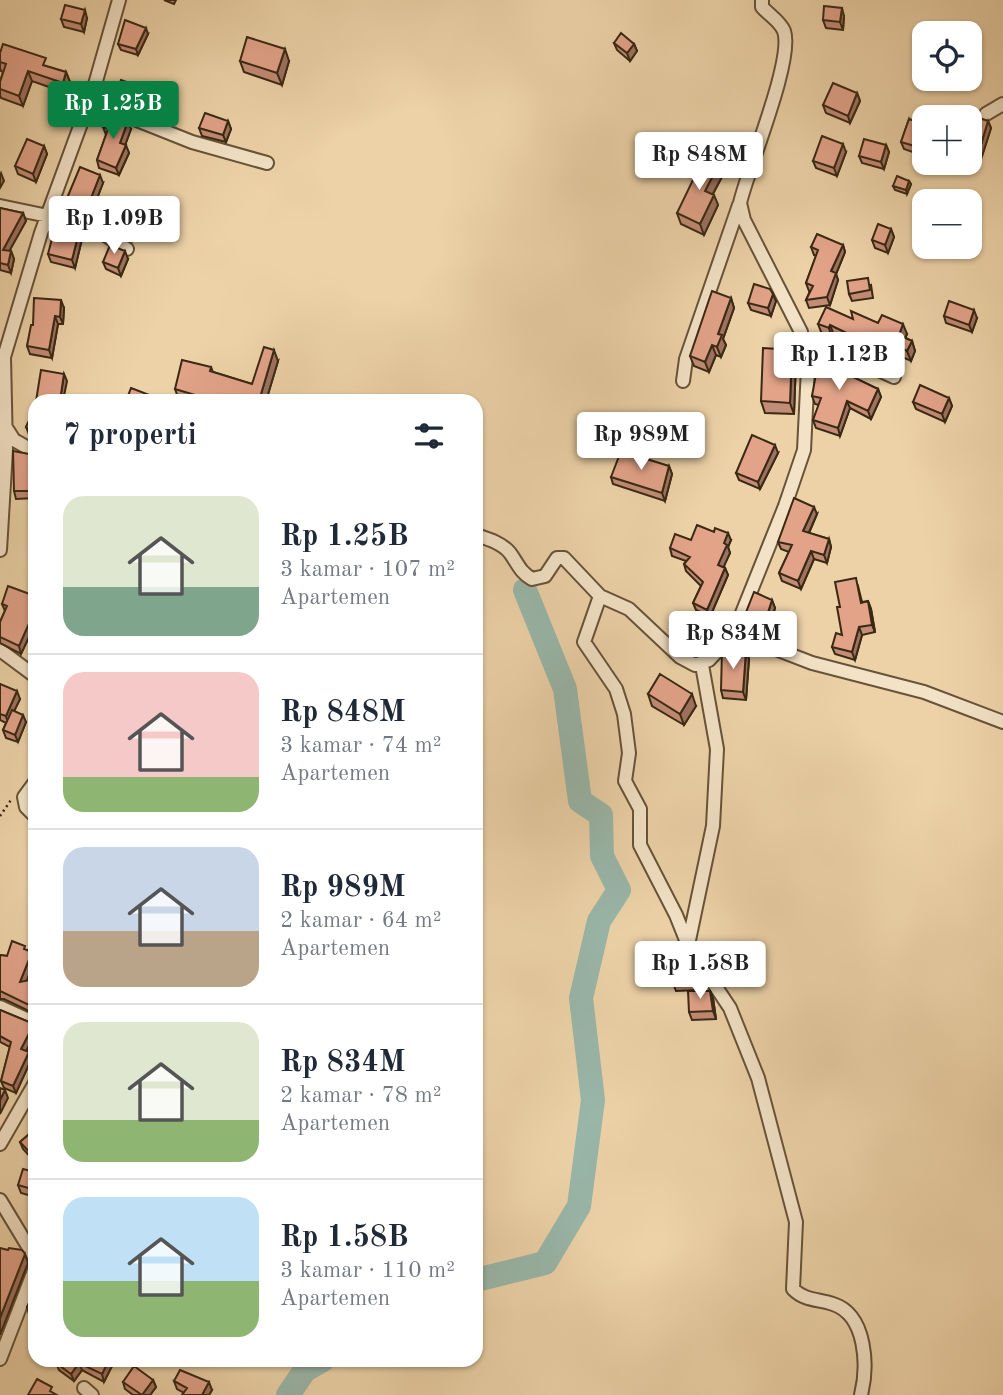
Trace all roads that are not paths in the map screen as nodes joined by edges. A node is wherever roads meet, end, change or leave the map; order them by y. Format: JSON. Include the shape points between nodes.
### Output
{"nodes":[{"id":1,"x":118,"y":0,"type":"edge"},
{"id":2,"x":762,"y":0,"type":"edge"},
{"id":3,"x":89,"y":101,"type":"junction"},
{"id":4,"x":1003,"y":104,"type":"edge"},
{"id":5,"x":986,"y":114,"type":"dead end"},
{"id":6,"x":267,"y":163,"type":"dead end"},
{"id":7,"x":740,"y":203,"type":"junction"},
{"id":8,"x":0,"y":206,"type":"edge"},
{"id":9,"x":46,"y":220,"type":"junction"},
{"id":10,"x":127,"y":249,"type":"edge"},
{"id":11,"x":806,"y":358,"type":"junction"},
{"id":12,"x":894,"y":377,"type":"dead end"},
{"id":13,"x":683,"y":381,"type":"dead end"},
{"id":14,"x":5,"y":426,"type":"junction"},
{"id":15,"x":28,"y":448,"type":"edge"},
{"id":16,"x":3,"y":449,"type":"edge"},
{"id":17,"x":483,"y":537,"type":"edge"},
{"id":18,"x":0,"y":550,"type":"edge"},
{"id":19,"x":600,"y":596,"type":"junction"},
{"id":20,"x":734,"y":633,"type":"junction"},
{"id":21,"x":0,"y":649,"type":"edge"},
{"id":22,"x":702,"y":665,"type":"junction"},
{"id":23,"x":28,"y":671,"type":"edge"},
{"id":24,"x":1003,"y":722,"type":"edge"},
{"id":25,"x":28,"y":792,"type":"edge"},
{"id":26,"x":28,"y":809,"type":"edge"},
{"id":27,"x":688,"y":945,"type":"junction"},
{"id":28,"x":0,"y":1007,"type":"edge"},
{"id":29,"x":28,"y":1020,"type":"edge"},
{"id":30,"x":28,"y":1098,"type":"edge"},
{"id":31,"x":0,"y":1144,"type":"edge"},
{"id":32,"x":0,"y":1200,"type":"edge"},
{"id":33,"x":28,"y":1246,"type":"edge"},
{"id":34,"x":28,"y":1286,"type":"edge"},
{"id":35,"x":0,"y":1359,"type":"edge"},
{"id":36,"x":861,"y":1395,"type":"edge"}],
"edges":[{"from":1,"to":3,"type":"street"},
{"from":2,"to":7,"type":"street","via":[[762,7],[780,24],[785,36],[772,98]]},
{"from":3,"to":6,"type":"street","via":[[192,142]]},
{"from":3,"to":9,"type":"street"},
{"from":4,"to":5,"type":"street"},
{"from":7,"to":11,"type":"street","via":[[744,220],[801,332]]},
{"from":7,"to":13,"type":"street","via":[[686,359]]},
{"from":8,"to":9,"type":"street"},
{"from":9,"to":10,"type":"street","via":[[92,230]]},
{"from":9,"to":14,"type":"street","via":[[4,357]]},
{"from":11,"to":12,"type":"street","via":[[843,355]]},
{"from":11,"to":20,"type":"street","via":[[804,450]]},
{"from":14,"to":15,"type":"street"},
{"from":14,"to":16,"type":"street"},
{"from":16,"to":18,"type":"street"},
{"from":17,"to":19,"type":"street","via":[[509,551],[520,570],[532,579],[542,578],[557,558],[565,558]]},
{"from":19,"to":22,"type":"street","via":[[639,617],[680,657]]},
{"from":19,"to":27,"type":"street","via":[[584,642],[616,689],[629,743],[626,788],[636,800],[642,820],[640,845]]},
{"from":20,"to":22,"type":"street"},
{"from":20,"to":24,"type":"street","via":[[812,663],[924,692]]},
{"from":21,"to":23,"type":"street"},
{"from":22,"to":27,"type":"street","via":[[717,749],[716,775],[713,826]]},
{"from":25,"to":26,"type":"street","via":[[24,797]]},
{"from":27,"to":36,"type":"street","via":[[730,1008],[758,1078],[796,1222],[793,1289],[800,1296],[838,1306],[855,1322],[867,1368]]},
{"from":28,"to":29,"type":"street"},
{"from":30,"to":31,"type":"street"},
{"from":32,"to":33,"type":"street"},
{"from":34,"to":35,"type":"street"}]}
